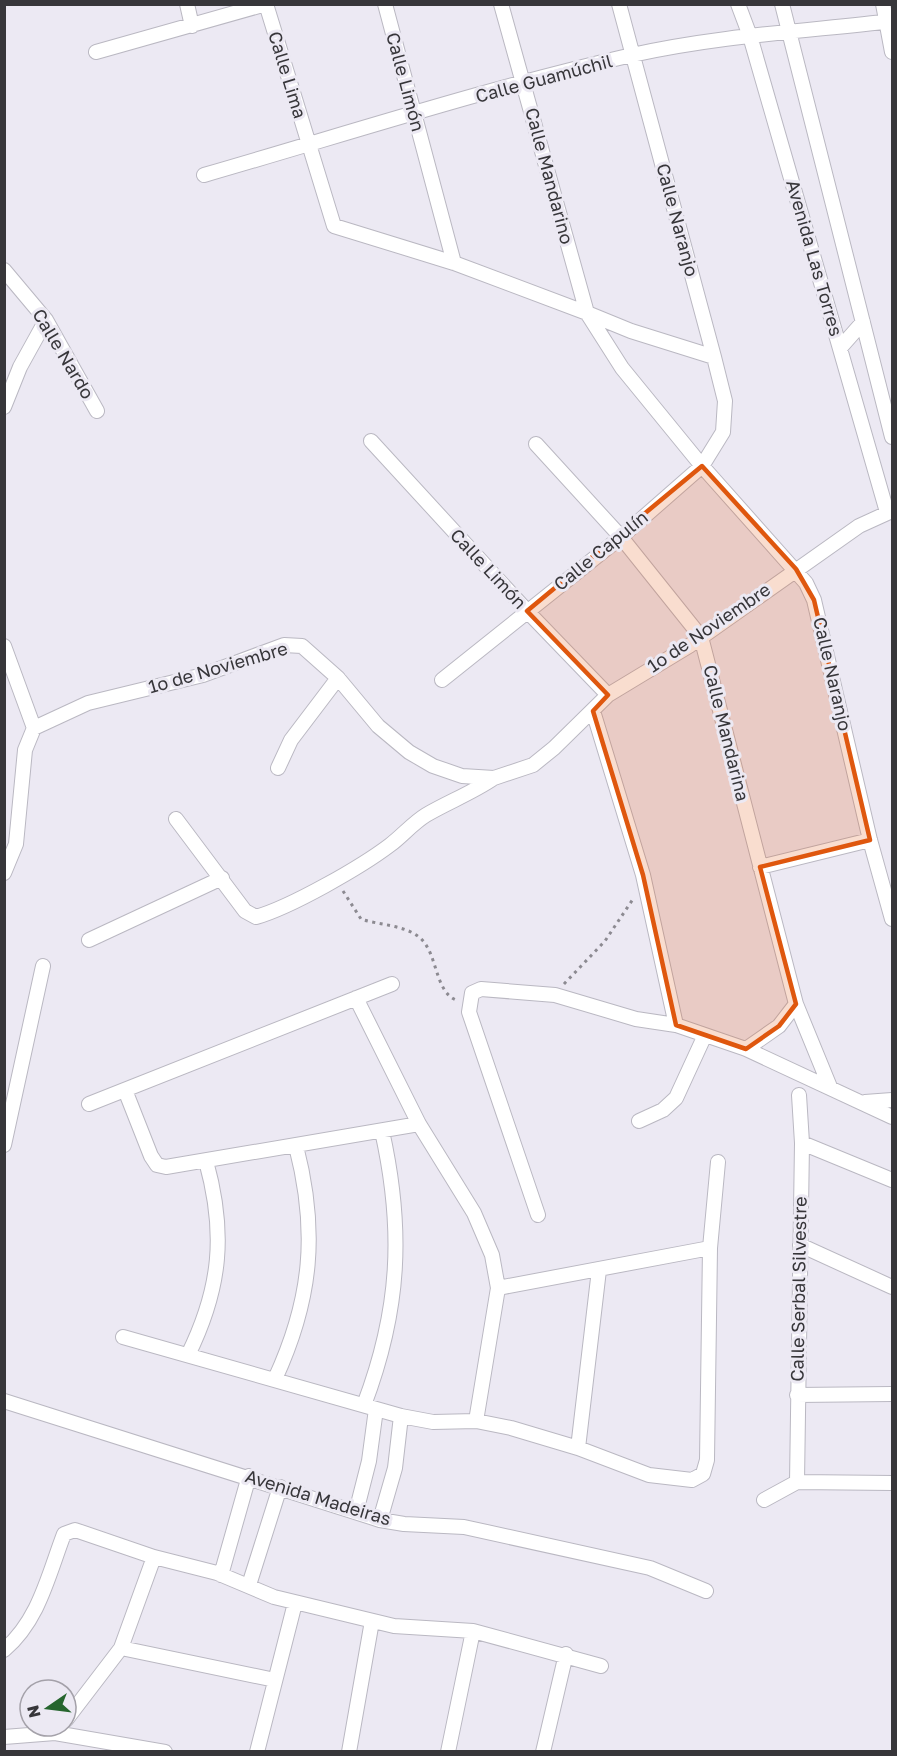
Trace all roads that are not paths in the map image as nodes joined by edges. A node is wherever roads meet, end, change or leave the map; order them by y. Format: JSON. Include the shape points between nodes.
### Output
{"nodes":[{"id":1,"x":187,"y":4,"type":"edge"},
{"id":2,"x":266,"y":4,"type":"edge"},
{"id":3,"x":385,"y":4,"type":"edge"},
{"id":4,"x":501,"y":4,"type":"edge"},
{"id":5,"x":619,"y":4,"type":"edge"},
{"id":6,"x":738,"y":4,"type":"edge"},
{"id":7,"x":782,"y":4,"type":"edge"},
{"id":8,"x":883,"y":4,"type":"edge"},
{"id":9,"x":888,"y":21,"type":"edge"},
{"id":10,"x":192,"y":26,"type":"junction"},
{"id":11,"x":787,"y":33,"type":"junction"},
{"id":12,"x":750,"y":36,"type":"junction"},
{"id":13,"x":96,"y":52,"type":"dead end"},
{"id":14,"x":892,"y":52,"type":"edge"},
{"id":15,"x":633,"y":55,"type":"junction"},
{"id":16,"x":523,"y":83,"type":"junction"},
{"id":17,"x":414,"y":114,"type":"junction"},
{"id":18,"x":308,"y":145,"type":"junction"},
{"id":19,"x":204,"y":175,"type":"dead end"},
{"id":20,"x":454,"y":263,"type":"junction"},
{"id":21,"x":4,"y":270,"type":"edge"},
{"id":22,"x":589,"y":317,"type":"junction"},
{"id":23,"x":46,"y":320,"type":"junction"},
{"id":24,"x":862,"y":322,"type":"junction"},
{"id":25,"x":840,"y":348,"type":"junction"},
{"id":26,"x":714,"y":357,"type":"junction"},
{"id":27,"x":4,"y":407,"type":"edge"},
{"id":28,"x":97,"y":411,"type":"dead end"},
{"id":29,"x":892,"y":437,"type":"edge"},
{"id":30,"x":371,"y":441,"type":"dead end"},
{"id":31,"x":536,"y":444,"type":"dead end"},
{"id":32,"x":702,"y":466,"type":"junction"},
{"id":33,"x":890,"y":511,"type":"edge"},
{"id":34,"x":621,"y":537,"type":"junction"},
{"id":35,"x":796,"y":569,"type":"junction"},
{"id":36,"x":527,"y":611,"type":"junction"},
{"id":37,"x":701,"y":637,"type":"junction"},
{"id":38,"x":4,"y":646,"type":"edge"},
{"id":39,"x":338,"y":678,"type":"junction"},
{"id":40,"x":442,"y":680,"type":"dead end"},
{"id":41,"x":608,"y":695,"type":"junction"},
{"id":42,"x":593,"y":711,"type":"junction"},
{"id":43,"x":34,"y":728,"type":"junction"},
{"id":44,"x":278,"y":768,"type":"dead end"},
{"id":45,"x":494,"y":778,"type":"junction"},
{"id":46,"x":176,"y":819,"type":"dead end"},
{"id":47,"x":870,"y":840,"type":"junction"},
{"id":48,"x":760,"y":867,"type":"junction"},
{"id":49,"x":4,"y":873,"type":"edge"},
{"id":50,"x":222,"y":879,"type":"junction"},
{"id":51,"x":892,"y":919,"type":"edge"},
{"id":52,"x":88,"y":940,"type":"dead end"},
{"id":53,"x":44,"y":966,"type":"dead end"},
{"id":54,"x":392,"y":984,"type":"dead end"},
{"id":55,"x":357,"y":998,"type":"junction"},
{"id":56,"x":796,"y":1004,"type":"junction"},
{"id":57,"x":676,"y":1025,"type":"junction"},
{"id":58,"x":705,"y":1035,"type":"junction"},
{"id":59,"x":746,"y":1049,"type":"junction"},
{"id":60,"x":830,"y":1088,"type":"junction"},
{"id":61,"x":125,"y":1090,"type":"junction"},
{"id":62,"x":799,"y":1095,"type":"dead end"},
{"id":63,"x":892,"y":1100,"type":"edge"},
{"id":64,"x":860,"y":1102,"type":"junction"},
{"id":65,"x":89,"y":1104,"type":"dead end"},
{"id":66,"x":892,"y":1117,"type":"edge"},
{"id":67,"x":639,"y":1121,"type":"dead end"},
{"id":68,"x":419,"y":1124,"type":"junction"},
{"id":69,"x":382,"y":1131,"type":"junction"},
{"id":70,"x":802,"y":1143,"type":"junction"},
{"id":71,"x":4,"y":1145,"type":"edge"},
{"id":72,"x":296,"y":1146,"type":"junction"},
{"id":73,"x":206,"y":1161,"type":"junction"},
{"id":74,"x":718,"y":1162,"type":"dead end"},
{"id":75,"x":892,"y":1180,"type":"edge"},
{"id":76,"x":538,"y":1215,"type":"dead end"},
{"id":77,"x":800,"y":1245,"type":"junction"},
{"id":78,"x":710,"y":1248,"type":"junction"},
{"id":79,"x":599,"y":1270,"type":"junction"},
{"id":80,"x":892,"y":1287,"type":"edge"},
{"id":81,"x":498,"y":1288,"type":"junction"},
{"id":82,"x":123,"y":1336,"type":"dead end"},
{"id":83,"x":188,"y":1355,"type":"junction"},
{"id":84,"x":275,"y":1379,"type":"junction"},
{"id":85,"x":892,"y":1394,"type":"edge"},
{"id":86,"x":797,"y":1395,"type":"junction"},
{"id":87,"x":4,"y":1401,"type":"edge"},
{"id":88,"x":370,"y":1407,"type":"junction"},
{"id":89,"x":400,"y":1416,"type":"junction"},
{"id":90,"x":476,"y":1421,"type":"junction"},
{"id":91,"x":578,"y":1448,"type":"junction"},
{"id":92,"x":249,"y":1476,"type":"junction"},
{"id":93,"x":797,"y":1482,"type":"junction"},
{"id":94,"x":892,"y":1483,"type":"edge"},
{"id":95,"x":280,"y":1487,"type":"junction"},
{"id":96,"x":764,"y":1500,"type":"dead end"},
{"id":97,"x":356,"y":1512,"type":"junction"},
{"id":98,"x":380,"y":1520,"type":"junction"},
{"id":99,"x":154,"y":1557,"type":"junction"},
{"id":100,"x":221,"y":1575,"type":"junction"},
{"id":101,"x":249,"y":1584,"type":"junction"},
{"id":102,"x":706,"y":1591,"type":"dead end"},
{"id":103,"x":296,"y":1603,"type":"junction"},
{"id":104,"x":372,"y":1622,"type":"junction"},
{"id":105,"x":473,"y":1631,"type":"junction"},
{"id":106,"x":121,"y":1648,"type":"junction"},
{"id":107,"x":4,"y":1650,"type":"edge"},
{"id":108,"x":566,"y":1654,"type":"junction"},
{"id":109,"x":601,"y":1666,"type":"dead end"},
{"id":110,"x":275,"y":1680,"type":"junction"},
{"id":111,"x":78,"y":1704,"type":"edge"},
{"id":112,"x":78,"y":1733,"type":"edge"},
{"id":113,"x":165,"y":1752,"type":"edge"},
{"id":114,"x":257,"y":1752,"type":"edge"},
{"id":115,"x":349,"y":1752,"type":"edge"},
{"id":116,"x":448,"y":1752,"type":"edge"},
{"id":117,"x":543,"y":1752,"type":"edge"}],
"edges":[{"from":1,"to":10,"type":"street"},
{"from":2,"to":10,"type":"street"},
{"from":2,"to":18,"type":"street","name":"Calle Lima"},
{"from":3,"to":17,"type":"street","name":"Calle Limón"},
{"from":4,"to":16,"type":"street","name":"Calle Mandarino"},
{"from":5,"to":15,"type":"street","name":"Calle Naranjo"},
{"from":6,"to":12,"type":"street","name":"Avenida Las Torres"},
{"from":7,"to":11,"type":"street","name":"Avenida Las Torres"},
{"from":8,"to":9,"type":"street"},
{"from":9,"to":11,"type":"street","name":"Calle Guamúchil"},
{"from":9,"to":14,"type":"street"},
{"from":10,"to":13,"type":"street"},
{"from":11,"to":12,"type":"street","name":"Calle Guamúchil"},
{"from":11,"to":24,"type":"street","name":"Avenida Las Torres"},
{"from":12,"to":15,"type":"street","name":"Calle Guamúchil"},
{"from":12,"to":25,"type":"street","name":"Avenida Las Torres"},
{"from":15,"to":16,"type":"street","name":"Calle Guamúchil"},
{"from":15,"to":26,"type":"street","name":"Calle Naranjo"},
{"from":16,"to":17,"type":"street","name":"Calle Guamúchil"},
{"from":16,"to":22,"type":"street","name":"Calle Mandarino"},
{"from":17,"to":18,"type":"street","name":"Calle Guamúchil"},
{"from":17,"to":20,"type":"street","name":"Calle Limón"},
{"from":18,"to":19,"type":"street","name":"Calle Guamúchil"},
{"from":18,"to":20,"type":"street","name":"Calle Lima","via":[[333,226]]},
{"from":20,"to":22,"type":"street"},
{"from":21,"to":23,"type":"street","name":"Calle Nardo"},
{"from":22,"to":26,"type":"street"},
{"from":22,"to":32,"type":"street","name":"Calle Naranjo","via":[[622,368]]},
{"from":23,"to":27,"type":"street"},
{"from":23,"to":28,"type":"street","name":"Calle Nardo"},
{"from":24,"to":25,"type":"street"},
{"from":24,"to":29,"type":"street","name":"Avenida Las Torres"},
{"from":25,"to":33,"type":"street","name":"Avenida Las Torres"},
{"from":26,"to":32,"type":"street","name":"Calle Naranjo","via":[[725,401],[723,432]]},
{"from":30,"to":36,"type":"street","name":"Calle Limón"},
{"from":31,"to":34,"type":"street","name":"Calle Mandarina"},
{"from":32,"to":34,"type":"street","name":"Calle Capulín"},
{"from":32,"to":35,"type":"street","name":"Calle Naranjo"},
{"from":33,"to":35,"type":"street","name":"1o de Noviembre","via":[[859,526]]},
{"from":34,"to":36,"type":"street","name":"Calle Capulín"},
{"from":34,"to":37,"type":"street","name":"Calle Mandarina"},
{"from":35,"to":37,"type":"street","name":"1o de Noviembre"},
{"from":35,"to":47,"type":"street","name":"Calle Naranjo","via":[[814,600]]},
{"from":36,"to":40,"type":"street","name":"Calle Capulín"},
{"from":36,"to":41,"type":"street","name":"Calle Limón"},
{"from":37,"to":41,"type":"street","name":"1o de Noviembre"},
{"from":37,"to":48,"type":"street","name":"Calle Mandarina"},
{"from":38,"to":43,"type":"street"},
{"from":39,"to":43,"type":"street","name":"1o de Noviembre","via":[[302,646],[284,645],[203,675],[87,703]]},
{"from":39,"to":44,"type":"street","via":[[291,740]]},
{"from":39,"to":45,"type":"street","name":"1o de Noviembre","via":[[378,726],[409,752],[462,776]]},
{"from":41,"to":42,"type":"street","name":"1o de Noviembre"},
{"from":42,"to":45,"type":"street","name":"1o de Noviembre","via":[[533,765]]},
{"from":42,"to":57,"type":"street","via":[[643,875]]},
{"from":43,"to":49,"type":"street","via":[[25,750],[16,844]]},
{"from":45,"to":50,"type":"street","via":[[424,816],[390,846],[270,913],[256,917],[245,910]]},
{"from":46,"to":50,"type":"street"},
{"from":47,"to":48,"type":"street"},
{"from":47,"to":51,"type":"street","name":"Calle Naranjo"},
{"from":48,"to":56,"type":"street","name":"Calle Mandarina"},
{"from":50,"to":52,"type":"street"},
{"from":53,"to":71,"type":"street"},
{"from":54,"to":55,"type":"street"},
{"from":55,"to":61,"type":"street"},
{"from":55,"to":68,"type":"street"},
{"from":56,"to":59,"type":"street","via":[[779,1026]]},
{"from":56,"to":60,"type":"street","name":"Calle Mandarina"},
{"from":57,"to":58,"type":"street"},
{"from":57,"to":76,"type":"street","via":[[636,1019],[555,995],[481,989],[472,993],[469,1006]]},
{"from":58,"to":59,"type":"street"},
{"from":58,"to":67,"type":"street","via":[[676,1098],[663,1110]]},
{"from":59,"to":60,"type":"street"},
{"from":60,"to":64,"type":"street"},
{"from":61,"to":65,"type":"street"},
{"from":61,"to":73,"type":"street","via":[[157,1165]]},
{"from":62,"to":70,"type":"street","name":"Calle Serbal Silvestre"},
{"from":63,"to":64,"type":"street"},
{"from":64,"to":66,"type":"street"},
{"from":68,"to":69,"type":"street"},
{"from":68,"to":81,"type":"street","via":[[474,1213],[492,1255]]},
{"from":69,"to":72,"type":"street"},
{"from":69,"to":88,"type":"street","via":[[397,1223],[397,1269],[392,1315]]},
{"from":70,"to":75,"type":"street"},
{"from":70,"to":77,"type":"street","name":"Calle Serbal Silvestre"},
{"from":72,"to":73,"type":"street"},
{"from":72,"to":84,"type":"street","via":[[309,1213],[307,1282],[300,1315]]},
{"from":73,"to":83,"type":"street","via":[[218,1217],[217,1265],[210,1302]]},
{"from":74,"to":78,"type":"street"},
{"from":77,"to":80,"type":"street"},
{"from":77,"to":86,"type":"street","name":"Calle Serbal Silvestre"},
{"from":78,"to":79,"type":"street"},
{"from":78,"to":91,"type":"street","via":[[707,1460],[703,1474],[692,1480],[649,1475]]},
{"from":79,"to":81,"type":"street"},
{"from":79,"to":91,"type":"street"},
{"from":81,"to":90,"type":"street"},
{"from":82,"to":83,"type":"street"},
{"from":83,"to":84,"type":"street"},
{"from":84,"to":88,"type":"street"},
{"from":85,"to":86,"type":"street"},
{"from":86,"to":93,"type":"street","name":"Calle Serbal Silvestre"},
{"from":87,"to":92,"type":"street","name":"Avenida Madeiras"},
{"from":88,"to":89,"type":"street"},
{"from":88,"to":97,"type":"street","via":[[369,1461]]},
{"from":89,"to":90,"type":"street","via":[[433,1422]]},
{"from":89,"to":98,"type":"street","via":[[394,1468]]},
{"from":90,"to":91,"type":"street"},
{"from":92,"to":95,"type":"street","name":"Avenida Madeiras"},
{"from":92,"to":100,"type":"street"},
{"from":93,"to":94,"type":"street"},
{"from":93,"to":96,"type":"street"},
{"from":95,"to":97,"type":"street","name":"Avenida Madeiras"},
{"from":95,"to":101,"type":"street"},
{"from":97,"to":98,"type":"street","name":"Avenida Madeiras"},
{"from":98,"to":102,"type":"street","name":"Avenida Madeiras","via":[[464,1527],[650,1569]]},
{"from":99,"to":100,"type":"street"},
{"from":99,"to":106,"type":"street"},
{"from":99,"to":107,"type":"street","via":[[75,1530],[64,1534],[31,1620]]},
{"from":100,"to":101,"type":"street"},
{"from":101,"to":103,"type":"street","via":[[274,1598]]},
{"from":103,"to":104,"type":"street"},
{"from":103,"to":110,"type":"street"},
{"from":104,"to":105,"type":"street"},
{"from":104,"to":115,"type":"street"},
{"from":105,"to":108,"type":"street"},
{"from":105,"to":116,"type":"street"},
{"from":106,"to":110,"type":"street"},
{"from":106,"to":111,"type":"street"},
{"from":108,"to":109,"type":"street"},
{"from":108,"to":117,"type":"street"},
{"from":110,"to":114,"type":"street"},
{"from":112,"to":113,"type":"street"}]}
